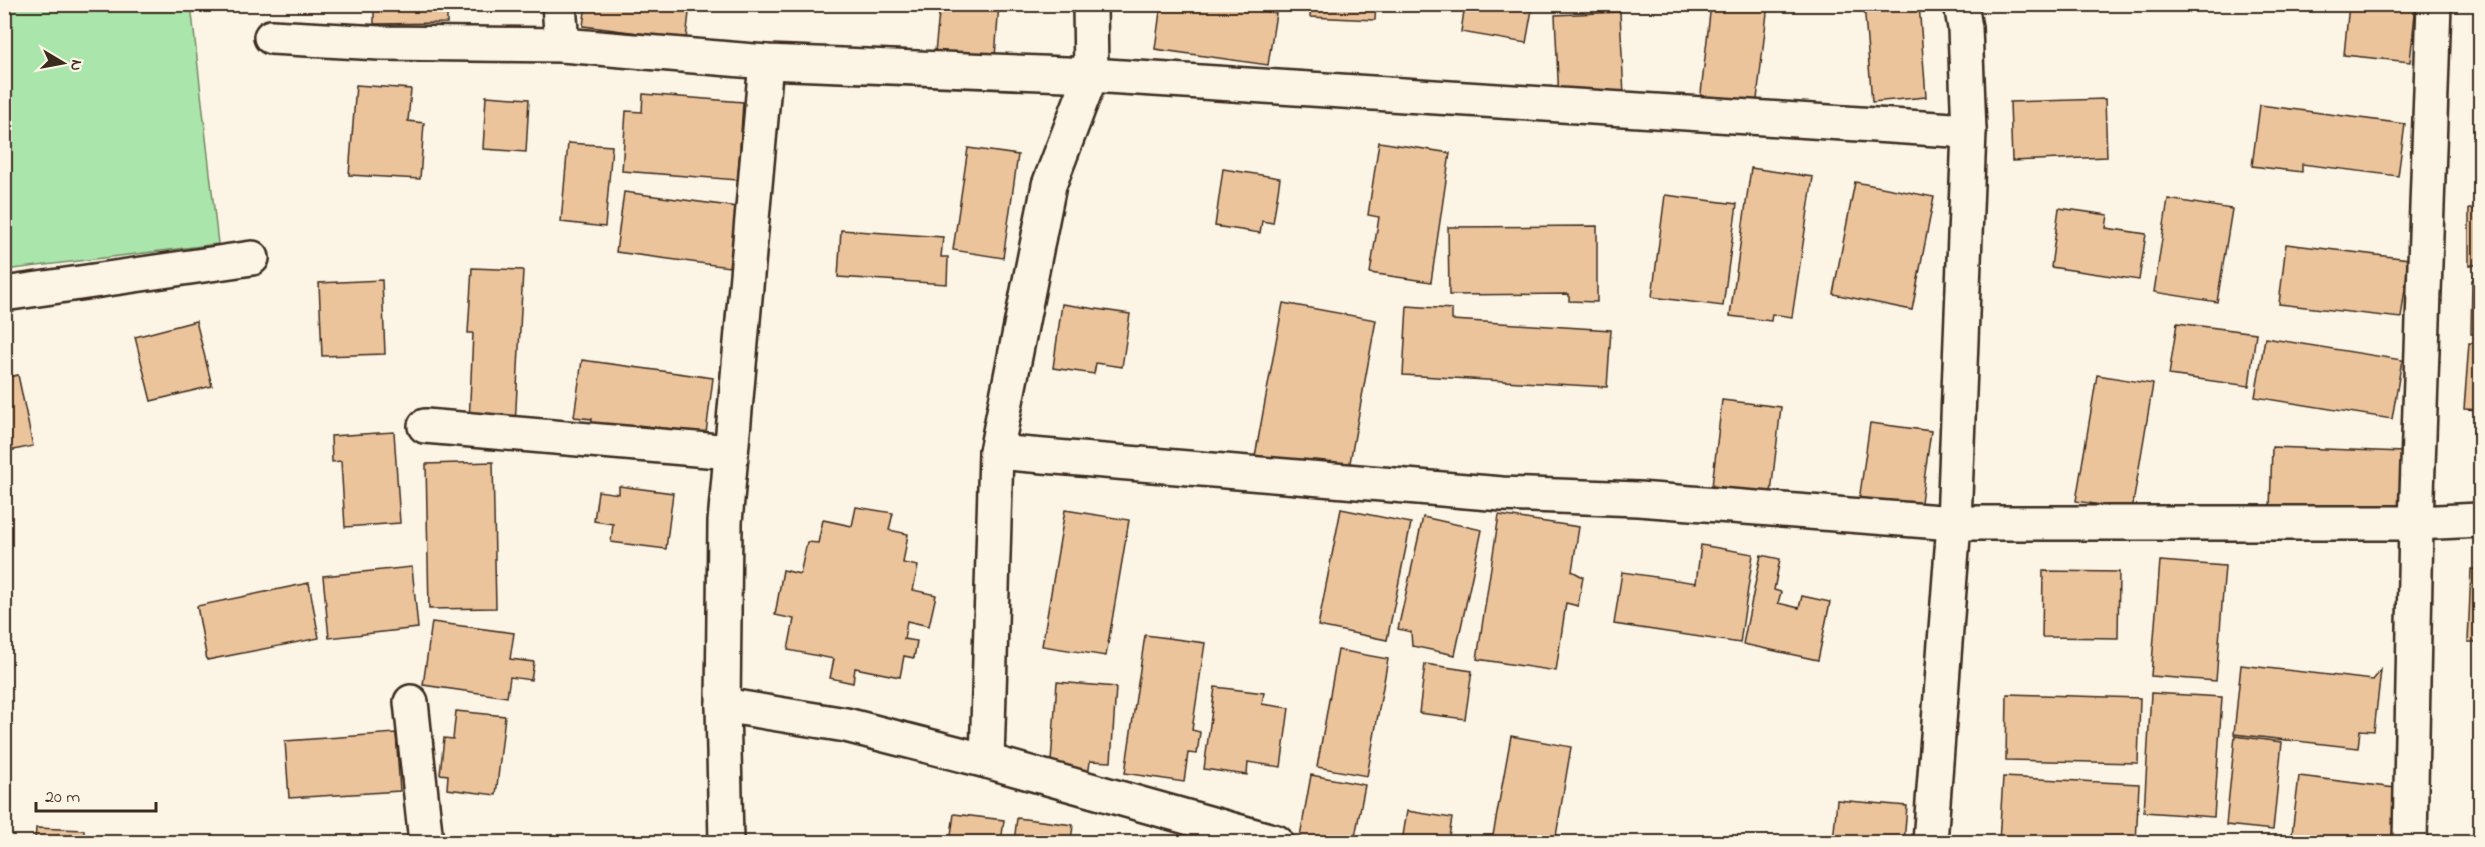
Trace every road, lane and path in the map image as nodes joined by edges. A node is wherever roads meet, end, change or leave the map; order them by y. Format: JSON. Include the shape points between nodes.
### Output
{"nodes":[{"id":1,"x":559,"y":4,"type":"edge"},
{"id":2,"x":1090,"y":4,"type":"edge"},
{"id":3,"x":1961,"y":4,"type":"edge"},
{"id":4,"x":2434,"y":4,"type":"edge"},
{"id":5,"x":271,"y":37,"type":"dead end"},
{"id":6,"x":562,"y":45,"type":"junction"},
{"id":7,"x":766,"y":62,"type":"junction"},
{"id":8,"x":1091,"y":75,"type":"junction"},
{"id":9,"x":1969,"y":131,"type":"junction"},
{"id":10,"x":252,"y":258,"type":"dead end"},
{"id":11,"x":4,"y":294,"type":"edge"},
{"id":12,"x":425,"y":426,"type":"dead end"},
{"id":13,"x":731,"y":452,"type":"junction"},
{"id":14,"x":996,"y":452,"type":"junction"},
{"id":15,"x":2481,"y":520,"type":"edge"},
{"id":16,"x":1954,"y":523,"type":"junction"},
{"id":17,"x":2416,"y":523,"type":"junction"},
{"id":18,"x":411,"y":702,"type":"dead end"},
{"id":19,"x":723,"y":705,"type":"junction"},
{"id":20,"x":987,"y":761,"type":"junction"},
{"id":21,"x":1243,"y":838,"type":"edge"},
{"id":22,"x":426,"y":843,"type":"edge"},
{"id":23,"x":726,"y":843,"type":"edge"},
{"id":24,"x":1276,"y":843,"type":"edge"},
{"id":25,"x":1930,"y":843,"type":"edge"},
{"id":26,"x":2410,"y":843,"type":"edge"}],
"edges":[{"from":1,"to":6,"type":"street"},
{"from":2,"to":8,"type":"street"},
{"from":3,"to":9,"type":"street"},
{"from":4,"to":17,"type":"street"},
{"from":5,"to":6,"type":"street","via":[[380,43]]},
{"from":6,"to":7,"type":"street"},
{"from":7,"to":8,"type":"street"},
{"from":7,"to":13,"type":"street"},
{"from":8,"to":9,"type":"street"},
{"from":8,"to":14,"type":"street","via":[[1049,185]]},
{"from":9,"to":16,"type":"street"},
{"from":10,"to":11,"type":"street"},
{"from":12,"to":13,"type":"street"},
{"from":13,"to":19,"type":"street","via":[[725,522]]},
{"from":14,"to":16,"type":"street","via":[[1502,494],[1638,499]]},
{"from":14,"to":20,"type":"street"},
{"from":15,"to":17,"type":"street"},
{"from":16,"to":17,"type":"street"},
{"from":16,"to":25,"type":"street"},
{"from":17,"to":26,"type":"street"},
{"from":18,"to":22,"type":"street"},
{"from":19,"to":20,"type":"street","via":[[846,725]]},
{"from":19,"to":23,"type":"street"},
{"from":20,"to":21,"type":"street"},
{"from":21,"to":24,"type":"street"}]}
